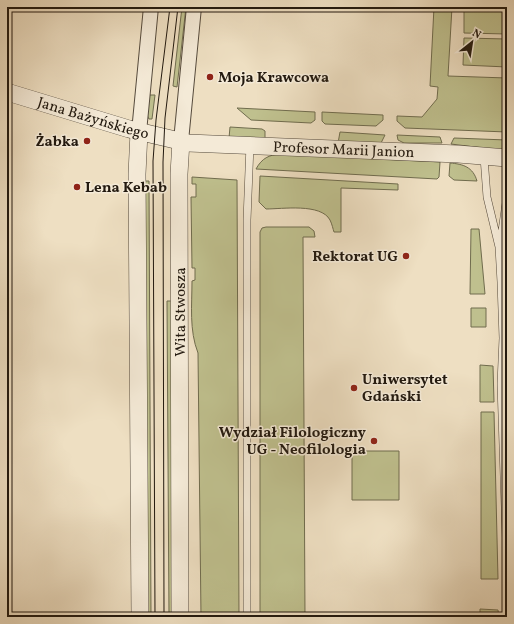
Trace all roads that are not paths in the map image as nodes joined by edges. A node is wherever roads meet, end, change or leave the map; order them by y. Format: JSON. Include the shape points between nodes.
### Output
{"nodes":[{"id":1,"x":152,"y":7,"type":"edge"},
{"id":2,"x":194,"y":7,"type":"edge"},
{"id":3,"x":7,"y":92,"type":"edge"},
{"id":4,"x":139,"y":132,"type":"junction"},
{"id":5,"x":181,"y":141,"type":"junction"},
{"id":6,"x":250,"y":145,"type":"junction"},
{"id":7,"x":484,"y":157,"type":"junction"},
{"id":8,"x":507,"y":158,"type":"edge"},
{"id":9,"x":507,"y":196,"type":"edge"},
{"id":10,"x":499,"y":247,"type":"junction"},
{"id":11,"x":505,"y":338,"type":"edge"},
{"id":12,"x":507,"y":568,"type":"edge"},
{"id":13,"x":140,"y":617,"type":"edge"},
{"id":14,"x":180,"y":617,"type":"edge"},
{"id":15,"x":247,"y":617,"type":"edge"}],
"edges":[{"from":1,"to":4,"type":"street"},
{"from":2,"to":5,"type":"street","name":"Wita Stwosza"},
{"from":3,"to":4,"type":"street","name":"Jana Bażyńskiego"},
{"from":4,"to":5,"type":"street","name":"Jana Bażyńskiego"},
{"from":4,"to":13,"type":"street","via":[[137,174]]},
{"from":5,"to":6,"type":"street","name":"Profesor Marii Janion"},
{"from":5,"to":14,"type":"street","name":"Wita Stwosza"},
{"from":6,"to":7,"type":"street","name":"Profesor Marii Janion"},
{"from":6,"to":15,"type":"lane","via":[[247,220]]},
{"from":7,"to":8,"type":"street","name":"Profesor Marii Janion"},
{"from":7,"to":10,"type":"lane","via":[[487,197]]},
{"from":9,"to":10,"type":"lane"},
{"from":10,"to":11,"type":"lane"},
{"from":11,"to":12,"type":"lane","via":[[501,384]]}]}
